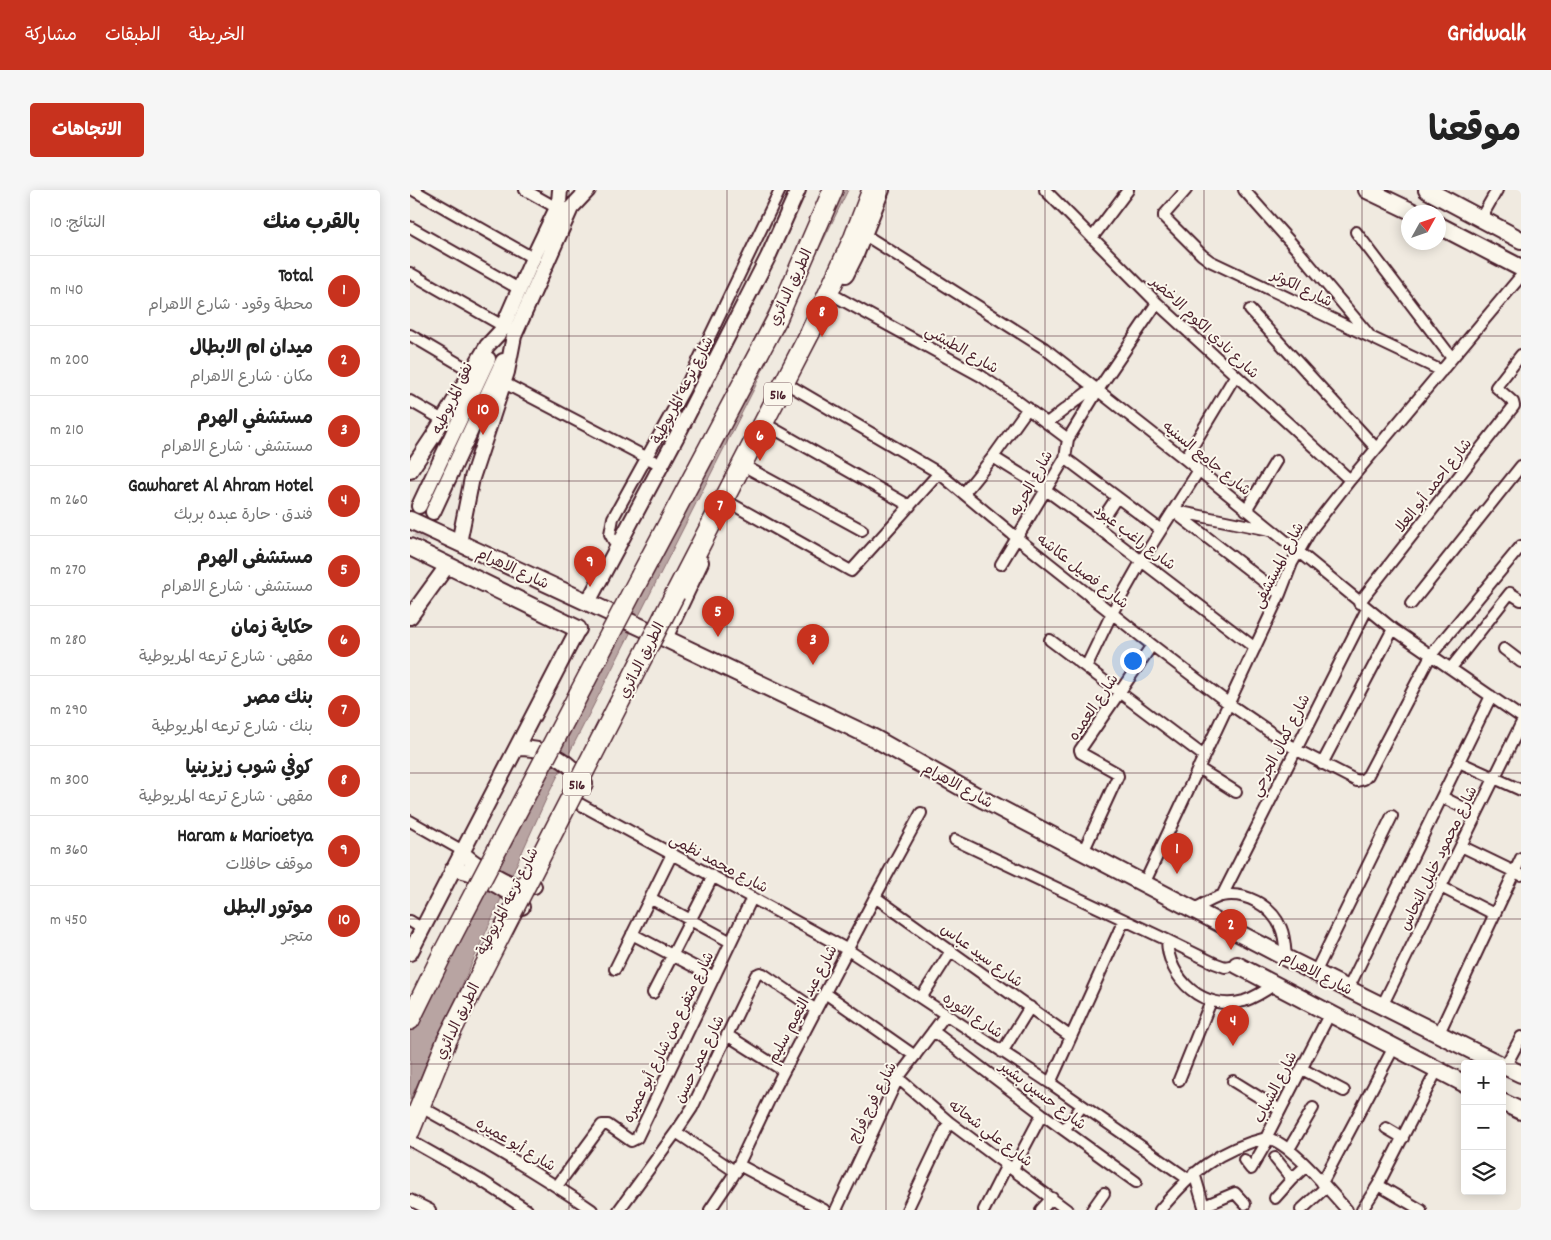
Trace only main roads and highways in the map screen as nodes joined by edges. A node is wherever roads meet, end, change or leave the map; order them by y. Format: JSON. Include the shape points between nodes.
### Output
{"nodes":[{"id":1,"x":579,"y":190,"type":"edge"},
{"id":2,"x":588,"y":190,"type":"edge"},
{"id":3,"x":798,"y":190,"type":"edge"},
{"id":4,"x":833,"y":190,"type":"edge"},
{"id":5,"x":872,"y":190,"type":"edge"},
{"id":6,"x":882,"y":190,"type":"edge"},
{"id":7,"x":1368,"y":190,"type":"edge"},
{"id":8,"x":1427,"y":190,"type":"edge"},
{"id":9,"x":562,"y":200,"type":"edge"},
{"id":10,"x":1401,"y":206,"type":"edge"},
{"id":11,"x":1465,"y":210,"type":"junction"},
{"id":12,"x":1446,"y":229,"type":"edge"},
{"id":13,"x":1521,"y":240,"type":"edge"},
{"id":14,"x":1521,"y":268,"type":"edge"},
{"id":15,"x":502,"y":328,"type":"junction"},
{"id":16,"x":514,"y":336,"type":"junction"},
{"id":17,"x":410,"y":471,"type":"edge"},
{"id":18,"x":419,"y":506,"type":"tunnel mouth"},
{"id":19,"x":433,"y":512,"type":"tunnel mouth"},
{"id":20,"x":410,"y":520,"type":"edge"},
{"id":21,"x":460,"y":543,"type":"junction"},
{"id":22,"x":410,"y":548,"type":"edge"},
{"id":23,"x":447,"y":566,"type":"junction"},
{"id":24,"x":588,"y":602,"type":"junction"},
{"id":25,"x":410,"y":617,"type":"edge"},
{"id":26,"x":578,"y":629,"type":"joint"},
{"id":27,"x":661,"y":637,"type":"junction"},
{"id":28,"x":518,"y":748,"type":"junction"},
{"id":29,"x":463,"y":851,"type":"junction"},
{"id":30,"x":452,"y":870,"type":"junction"},
{"id":31,"x":534,"y":886,"type":"junction"},
{"id":32,"x":522,"y":908,"type":"junction"},
{"id":33,"x":410,"y":953,"type":"edge"},
{"id":34,"x":1237,"y":965,"type":"road end"},
{"id":35,"x":410,"y":1020,"type":"edge"},
{"id":36,"x":1474,"y":1058,"type":"edge"},
{"id":37,"x":1506,"y":1067,"type":"edge"},
{"id":38,"x":1521,"y":1074,"type":"edge"},
{"id":39,"x":1461,"y":1081,"type":"edge"},
{"id":40,"x":1506,"y":1104,"type":"edge"},
{"id":41,"x":1521,"y":1111,"type":"edge"},
{"id":42,"x":410,"y":1138,"type":"edge"}],
"edges":[{"from":1,"to":9,"type":"main road"},
{"from":2,"to":9,"type":"main road"},
{"from":3,"to":24,"type":"main road","name":"شارع ترعه المريوطية","via":[[768,257]]},
{"from":4,"to":35,"type":"highway","name":"الطريق الدائري","number":"516","bridge":true,"via":[[778,316]]},
{"from":5,"to":42,"type":"highway","name":"الطريق الدائري","number":"516","bridge":true,"via":[[810,333],[463,1007],[433,1073]]},
{"from":6,"to":27,"type":"main road","via":[[836,296]]},
{"from":7,"to":10,"type":"main road"},
{"from":8,"to":11,"type":"main road"},
{"from":9,"to":15,"type":"main road"},
{"from":9,"to":16,"type":"main road"},
{"from":11,"to":12,"type":"main road"},
{"from":11,"to":13,"type":"main road"},
{"from":12,"to":14,"type":"main road"},
{"from":15,"to":17,"type":"main road","via":[[490,342]]},
{"from":15,"to":18,"type":"main road","name":"نفق المريوطيه"},
{"from":16,"to":19,"type":"main road","name":"نفق المريوطيه"},
{"from":16,"to":21,"type":"main road","via":[[504,383],[474,473]]},
{"from":20,"to":21,"type":"main road","name":"شارع الاهرام"},
{"from":21,"to":24,"type":"main road","name":"شارع الاهرام"},
{"from":22,"to":23,"type":"main road","name":"شارع الاهرام"},
{"from":23,"to":25,"type":"main road"},
{"from":23,"to":26,"type":"main road","name":"شارع الاهرام"},
{"from":24,"to":27,"type":"main road","name":"شارع الاهرام","bridge":true},
{"from":26,"to":28,"type":"main road"},
{"from":27,"to":36,"type":"main road","name":"شارع الاهرام","via":[[874,738],[1193,910],[1438,1034]]},
{"from":28,"to":29,"type":"main road"},
{"from":28,"to":31,"type":"main road","name":"شارع ترعه المريوطية","bridge":true,"via":[[538,749],[556,756],[585,784]]},
{"from":29,"to":30,"type":"main road"},
{"from":29,"to":31,"type":"main road","bridge":true,"via":[[474,863],[517,886]]},
{"from":30,"to":32,"type":"main road","bridge":true,"via":[[469,872],[503,890]]},
{"from":30,"to":33,"type":"main road"},
{"from":31,"to":32,"type":"main road","name":"شارع ترعه المريوطية"},
{"from":32,"to":42,"type":"main road","name":"شارع ترعه المريوطية","via":[[450,1047]]},
{"from":34,"to":39,"type":"main road","name":"شارع الاهرام"},
{"from":37,"to":38,"type":"main road","name":"شارع الاهرام"},
{"from":40,"to":41,"type":"main road"}]}
